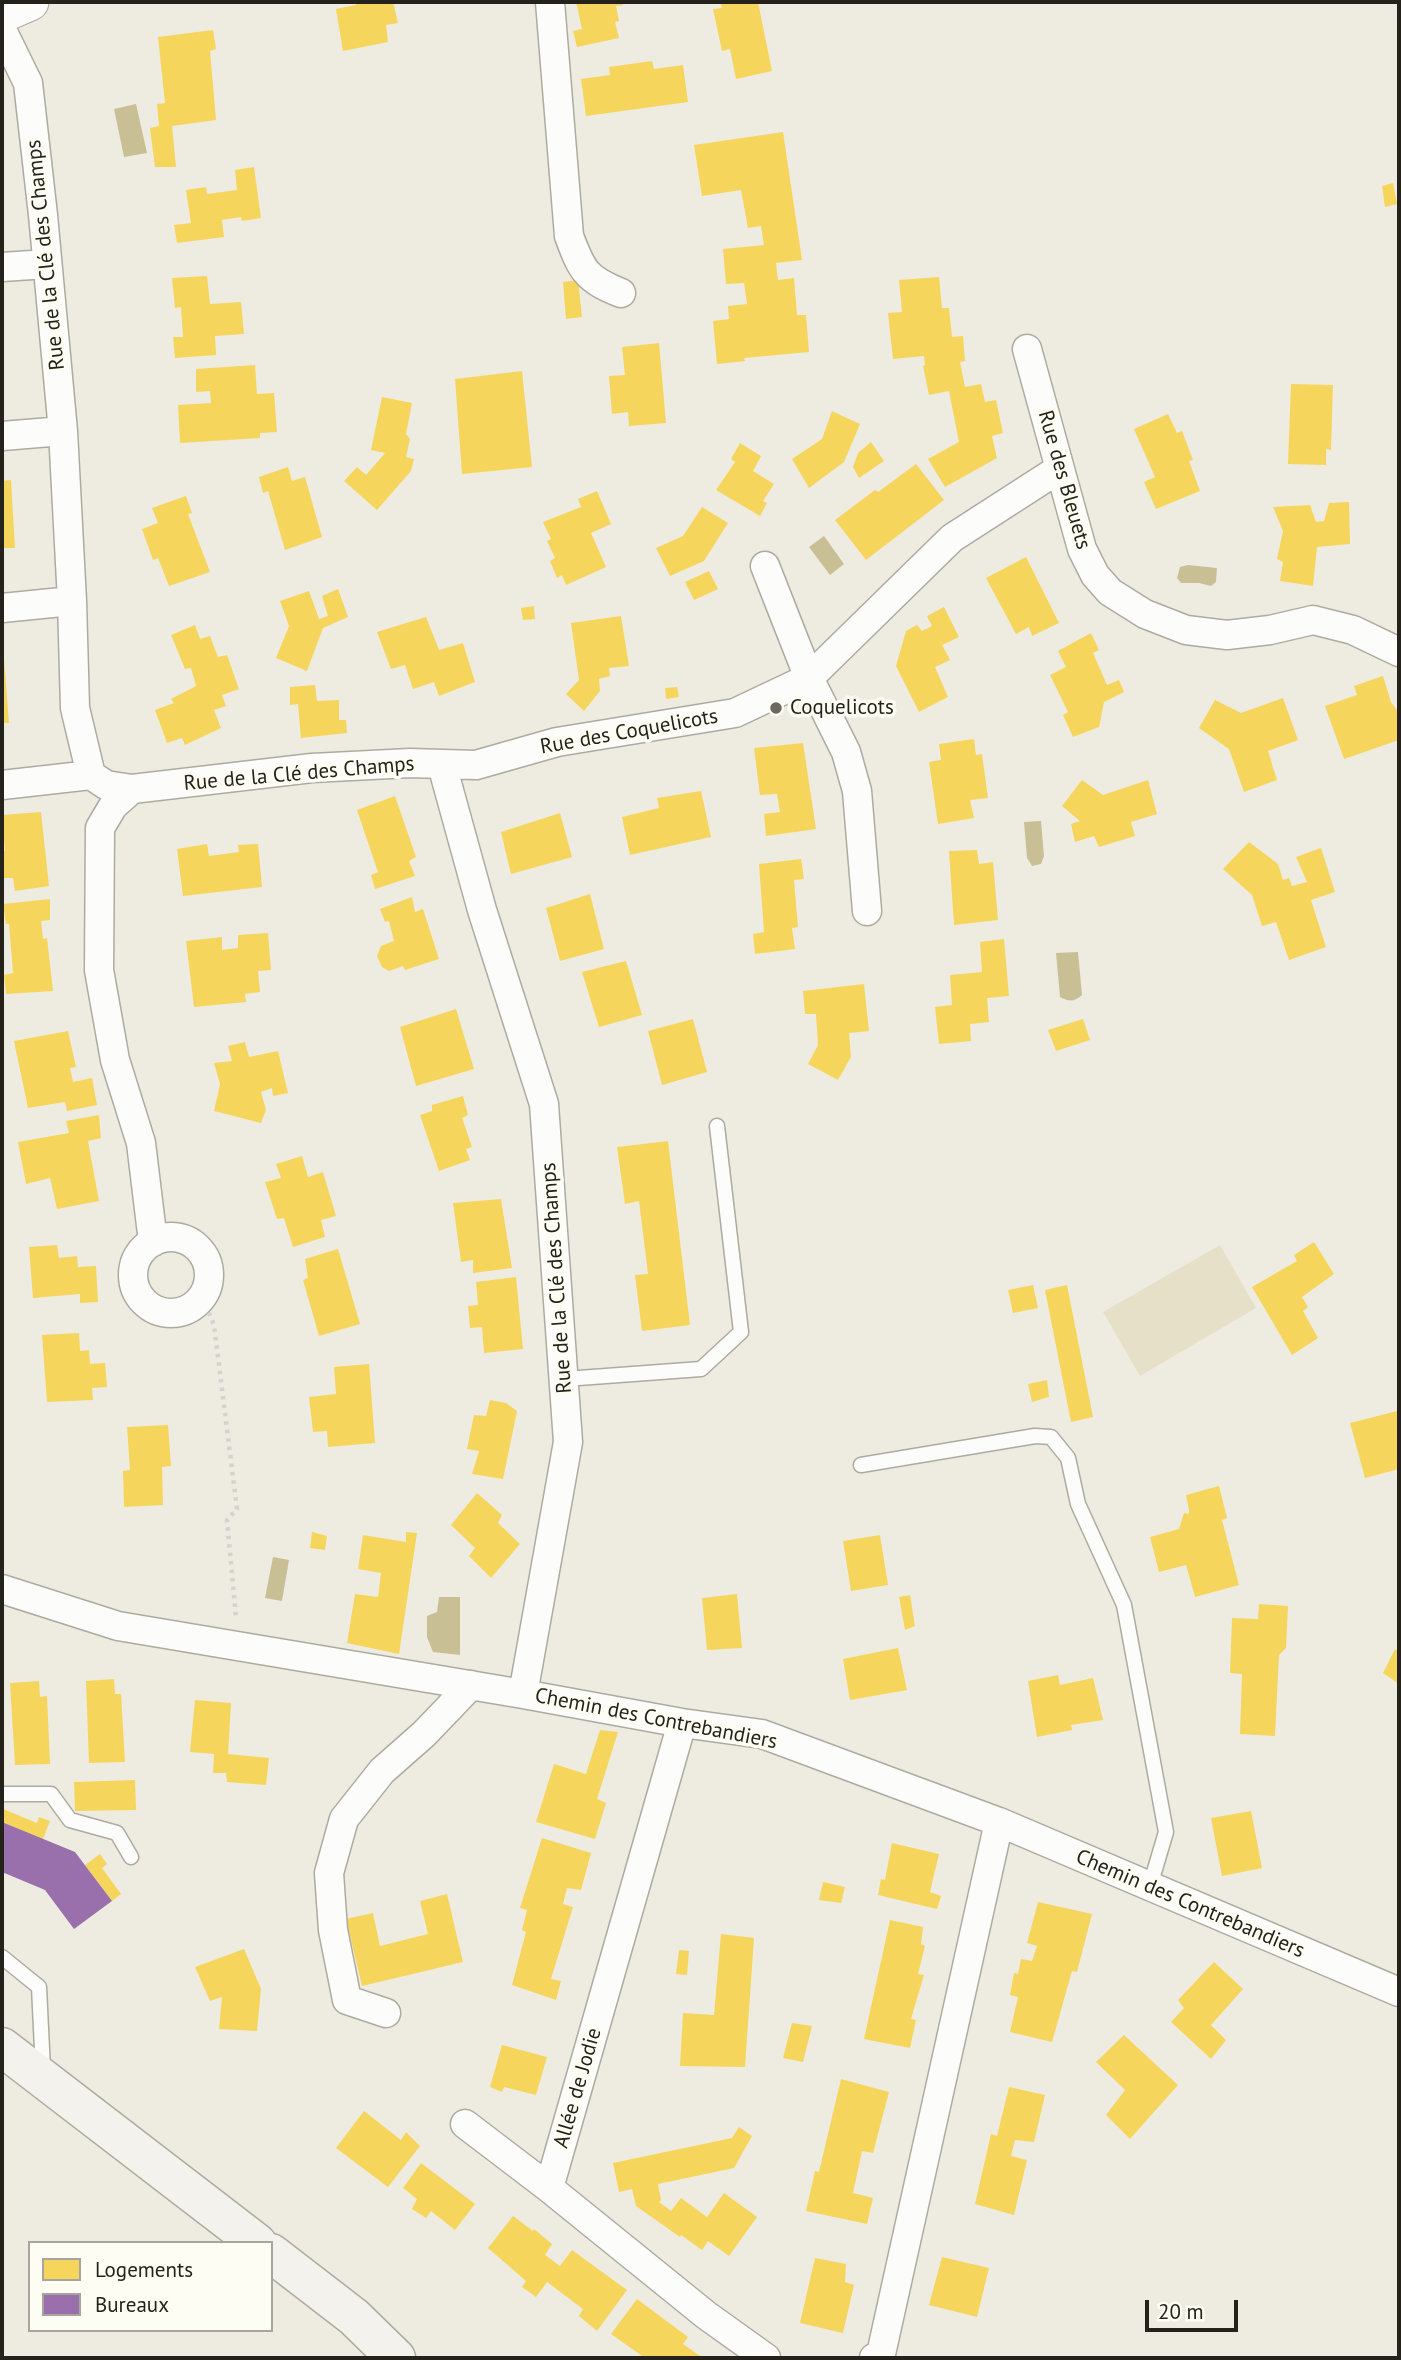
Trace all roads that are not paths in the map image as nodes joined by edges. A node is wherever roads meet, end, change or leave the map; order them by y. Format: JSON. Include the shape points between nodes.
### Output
{"nodes":[{"id":1,"x":30,"y":2,"type":"edge"},
{"id":2,"x":550,"y":2,"type":"edge"},
{"id":3,"x":2,"y":14,"type":"edge"},
{"id":4,"x":2,"y":30,"type":"edge"},
{"id":5,"x":10,"y":67,"type":"edge"},
{"id":6,"x":47,"y":264,"type":"junction"},
{"id":7,"x":2,"y":267,"type":"edge"},
{"id":8,"x":621,"y":293,"type":"dead end"},
{"id":9,"x":1027,"y":349,"type":"dead end"},
{"id":10,"x":63,"y":432,"type":"junction"},
{"id":11,"x":2,"y":436,"type":"edge"},
{"id":12,"x":1059,"y":469,"type":"junction"},
{"id":13,"x":765,"y":566,"type":"dead end"},
{"id":14,"x":72,"y":601,"type":"junction"},
{"id":15,"x":2,"y":608,"type":"edge"},
{"id":16,"x":1399,"y":652,"type":"edge"},
{"id":17,"x":809,"y":678,"type":"junction"},
{"id":18,"x":442,"y":765,"type":"junction"},
{"id":19,"x":91,"y":775,"type":"junction"},
{"id":20,"x":2,"y":785,"type":"edge"},
{"id":21,"x":132,"y":789,"type":"junction"},
{"id":22,"x":867,"y":911,"type":"dead end"},
{"id":23,"x":717,"y":1126,"type":"dead end"},
{"id":24,"x":153,"y":1242,"type":"junction"},
{"id":25,"x":565,"y":1379,"type":"junction"},
{"id":26,"x":861,"y":1465,"type":"dead end"},
{"id":27,"x":2,"y":1589,"type":"edge"},
{"id":28,"x":471,"y":1685,"type":"junction"},
{"id":29,"x":523,"y":1694,"type":"junction"},
{"id":30,"x":682,"y":1723,"type":"junction"},
{"id":31,"x":2,"y":1794,"type":"edge"},
{"id":32,"x":999,"y":1822,"type":"junction"},
{"id":33,"x":131,"y":1857,"type":"dead end"},
{"id":34,"x":1150,"y":1886,"type":"junction"},
{"id":35,"x":2,"y":1957,"type":"edge"},
{"id":36,"x":1399,"y":1992,"type":"edge"},
{"id":37,"x":386,"y":2013,"type":"dead end"},
{"id":38,"x":2,"y":2047,"type":"edge"},
{"id":39,"x":43,"y":2078,"type":"junction"},
{"id":40,"x":465,"y":2124,"type":"dead end"},
{"id":41,"x":549,"y":2188,"type":"junction"},
{"id":42,"x":254,"y":2241,"type":"edge"},
{"id":43,"x":273,"y":2255,"type":"edge"},
{"id":44,"x":354,"y":2317,"type":"junction"},
{"id":45,"x":396,"y":2358,"type":"edge"},
{"id":46,"x":417,"y":2358,"type":"edge"},
{"id":47,"x":766,"y":2358,"type":"edge"},
{"id":48,"x":874,"y":2358,"type":"edge"}],
"edges":[{"from":1,"to":3,"type":"street"},
{"from":2,"to":8,"type":"street","via":[[569,236],[581,268],[600,285]]},
{"from":4,"to":5,"type":"street","name":"Rue de la Clé des Champs"},
{"from":5,"to":6,"type":"street","name":"Rue de la Clé des Champs","via":[[28,83]]},
{"from":6,"to":7,"type":"street"},
{"from":6,"to":10,"type":"street","name":"Rue de la Clé des Champs"},
{"from":9,"to":12,"type":"street","name":"Rue des Bleuets"},
{"from":10,"to":11,"type":"street"},
{"from":10,"to":14,"type":"street","name":"Rue de la Clé des Champs"},
{"from":12,"to":16,"type":"street","name":"Rue des Bleuets","via":[[1082,549],[1095,575],[1110,592],[1145,614],[1186,631],[1227,635],[1313,620],[1353,630]]},
{"from":12,"to":17,"type":"street","name":"Rue des Coquelicots","via":[[952,538]]},
{"from":13,"to":17,"type":"street"},
{"from":14,"to":15,"type":"street"},
{"from":14,"to":19,"type":"street","name":"Rue de la Clé des Champs","via":[[75,708]]},
{"from":17,"to":18,"type":"street","name":"Rue des Coquelicots","via":[[735,713],[557,742],[476,765]]},
{"from":17,"to":22,"type":"street","via":[[846,752],[857,792]]},
{"from":18,"to":21,"type":"street","name":"Rue de la Clé des Champs","via":[[312,768]]},
{"from":18,"to":25,"type":"street","name":"Rue de la Clé des Champs","via":[[544,1104]]},
{"from":19,"to":20,"type":"street"},
{"from":19,"to":21,"type":"street","name":"Rue de la Clé des Champs","via":[[106,785]]},
{"from":21,"to":24,"type":"street","via":[[113,806],[100,828],[99,970],[115,1060],[141,1143]]},
{"from":23,"to":25,"type":"lane","via":[[741,1332],[701,1369]]},
{"from":24,"to":24,"type":"street","via":[[139,1253],[133,1270],[136,1289],[149,1306],[170,1313],[191,1307],[208,1284],[209,1271],[200,1250],[178,1237]]},
{"from":25,"to":29,"type":"street","name":"Rue de la Clé des Champs","via":[[568,1442]]},
{"from":26,"to":34,"type":"lane","via":[[1035,1436],[1051,1437],[1068,1458],[1078,1504],[1124,1605],[1166,1832]]},
{"from":27,"to":28,"type":"street","name":"Chemin des Contrebandiers","via":[[118,1626]]},
{"from":28,"to":29,"type":"street","name":"Chemin des Contrebandiers"},
{"from":28,"to":37,"type":"street","via":[[382,1771],[344,1819],[329,1873],[332,1930],[347,2000]]},
{"from":29,"to":30,"type":"street","name":"Chemin des Contrebandiers"},
{"from":30,"to":32,"type":"street","name":"Chemin des Contrebandiers","via":[[762,1734]]},
{"from":30,"to":41,"type":"street","name":"Allée de Jodie"},
{"from":31,"to":33,"type":"lane","via":[[51,1794],[70,1820],[117,1833]]},
{"from":32,"to":34,"type":"street","name":"Chemin des Contrebandiers"},
{"from":32,"to":48,"type":"street","via":[[881,2354]]},
{"from":34,"to":36,"type":"street","name":"Chemin des Contrebandiers"},
{"from":35,"to":39,"type":"lane","via":[[39,1987]]},
{"from":38,"to":39,"type":"main road"},
{"from":39,"to":42,"type":"main road"},
{"from":40,"to":41,"type":"street"},
{"from":41,"to":47,"type":"street"},
{"from":43,"to":44,"type":"main road"},
{"from":44,"to":45,"type":"main road"},
{"from":44,"to":46,"type":"main road"}]}
